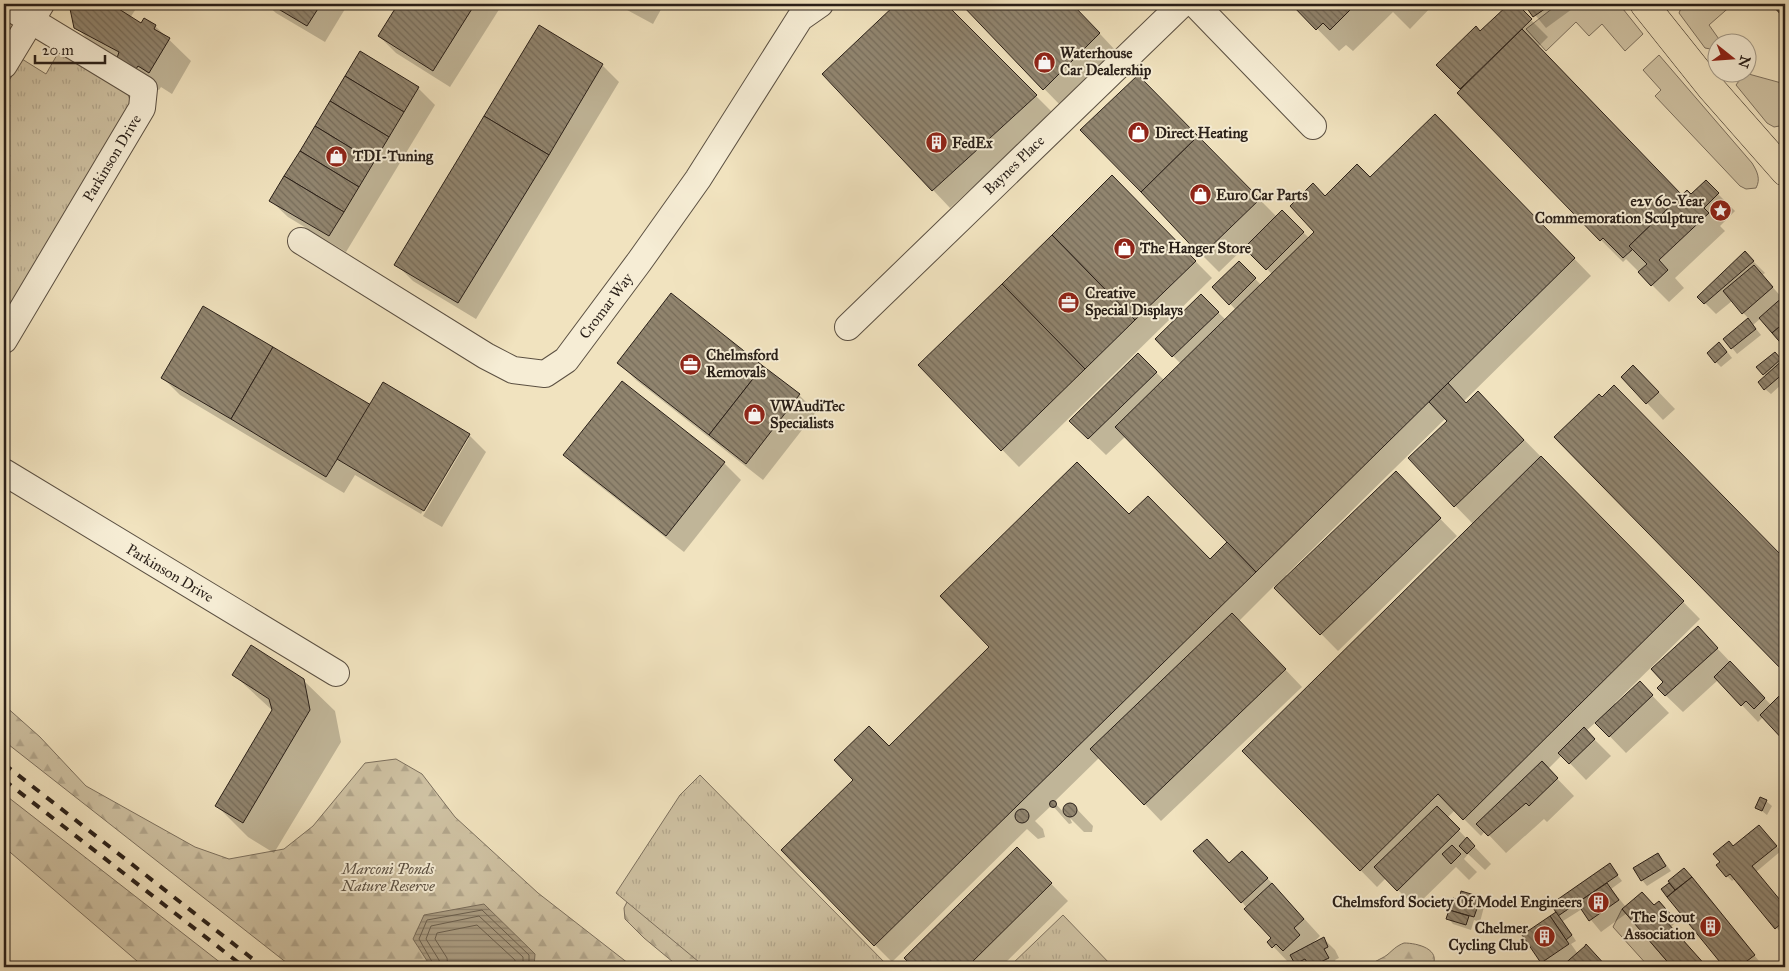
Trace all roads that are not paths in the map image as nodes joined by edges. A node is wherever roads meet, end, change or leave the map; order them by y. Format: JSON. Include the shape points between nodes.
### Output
{"nodes":[{"id":1,"x":4,"y":4,"type":"edge"},
{"id":2,"x":820,"y":4,"type":"edge"},
{"id":3,"x":1182,"y":4,"type":"edge"},
{"id":4,"x":1195,"y":4,"type":"edge"},
{"id":5,"x":1644,"y":4,"type":"edge"},
{"id":6,"x":36,"y":12,"type":"edge"},
{"id":7,"x":4,"y":65,"type":"edge"},
{"id":8,"x":1313,"y":126,"type":"dead end"},
{"id":9,"x":1782,"y":161,"type":"edge"},
{"id":10,"x":301,"y":241,"type":"dead end"},
{"id":11,"x":848,"y":327,"type":"dead end"},
{"id":12,"x":4,"y":340,"type":"edge"},
{"id":13,"x":4,"y":472,"type":"edge"},
{"id":14,"x":336,"y":673,"type":"dead end"}],
"edges":[{"from":1,"to":6,"type":"street","name":"Parkinson Drive"},
{"from":2,"to":10,"type":"street","name":"Cromar Way","via":[[800,18],[698,179],[639,262],[566,360],[545,374],[513,370],[486,356]]},
{"from":3,"to":11,"type":"street","name":"Baynes Place"},
{"from":4,"to":8,"type":"street"},
{"from":5,"to":9,"type":"main road","via":[[1711,88]]},
{"from":6,"to":7,"type":"street"},
{"from":6,"to":12,"type":"street","name":"Parkinson Drive","via":[[144,89],[142,108]]},
{"from":13,"to":14,"type":"street","name":"Parkinson Drive"}]}
